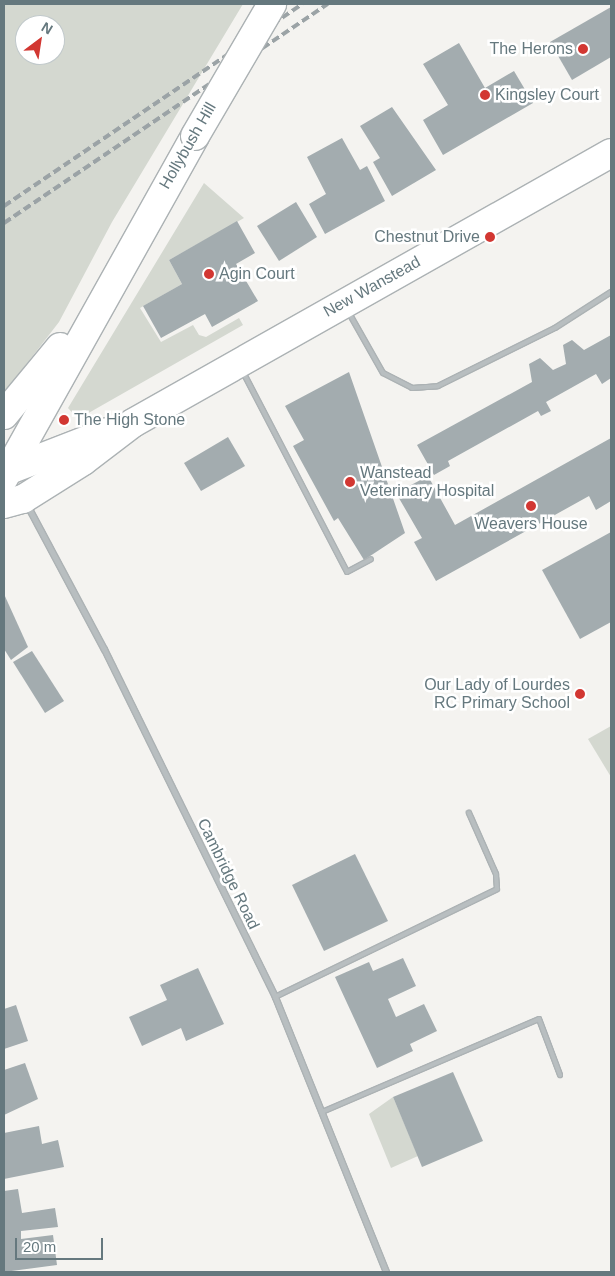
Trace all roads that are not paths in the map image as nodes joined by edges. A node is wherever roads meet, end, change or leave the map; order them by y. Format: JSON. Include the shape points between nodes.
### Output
{"nodes":[{"id":1,"x":272,"y":4,"type":"edge"},
{"id":2,"x":611,"y":153,"type":"edge"},
{"id":3,"x":105,"y":289,"type":"junction"},
{"id":4,"x":611,"y":292,"type":"edge"},
{"id":5,"x":342,"y":303,"type":"junction"},
{"id":6,"x":239,"y":364,"type":"junction"},
{"id":7,"x":4,"y":415,"type":"edge"},
{"id":8,"x":133,"y":423,"type":"junction"},
{"id":9,"x":8,"y":473,"type":"edge"},
{"id":10,"x":14,"y":501,"type":"edge"},
{"id":11,"x":371,"y":559,"type":"dead end"},
{"id":12,"x":469,"y":813,"type":"dead end"},
{"id":13,"x":275,"y":997,"type":"junction"},
{"id":14,"x":560,"y":1075,"type":"dead end"},
{"id":15,"x":322,"y":1112,"type":"junction"},
{"id":16,"x":386,"y":1272,"type":"edge"}],
"edges":[{"from":1,"to":3,"type":"main road","name":"Hollybush Hill","bridge":true},
{"from":2,"to":5,"type":"main road","name":"New Wanstead"},
{"from":3,"to":7,"type":"main road","name":"Hollybush Hill"},
{"from":3,"to":9,"type":"main road","name":"Hollybush Hill"},
{"from":4,"to":5,"type":"lane","via":[[555,328],[438,386],[412,388],[383,373]]},
{"from":5,"to":6,"type":"main road","name":"New Wanstead"},
{"from":6,"to":8,"type":"main road","name":"New Wanstead"},
{"from":6,"to":11,"type":"lane","via":[[347,572]]},
{"from":8,"to":9,"type":"main road","name":"New Wanstead"},
{"from":8,"to":10,"type":"main road","name":"New Wanstead"},
{"from":10,"to":13,"type":"street","name":"Cambridge Road","via":[[104,649]]},
{"from":12,"to":13,"type":"lane","via":[[496,874],[497,889]]},
{"from":13,"to":15,"type":"street","name":"Cambridge Road"},
{"from":14,"to":15,"type":"lane","via":[[539,1019]]},
{"from":15,"to":16,"type":"street","name":"Cambridge Road"}]}
